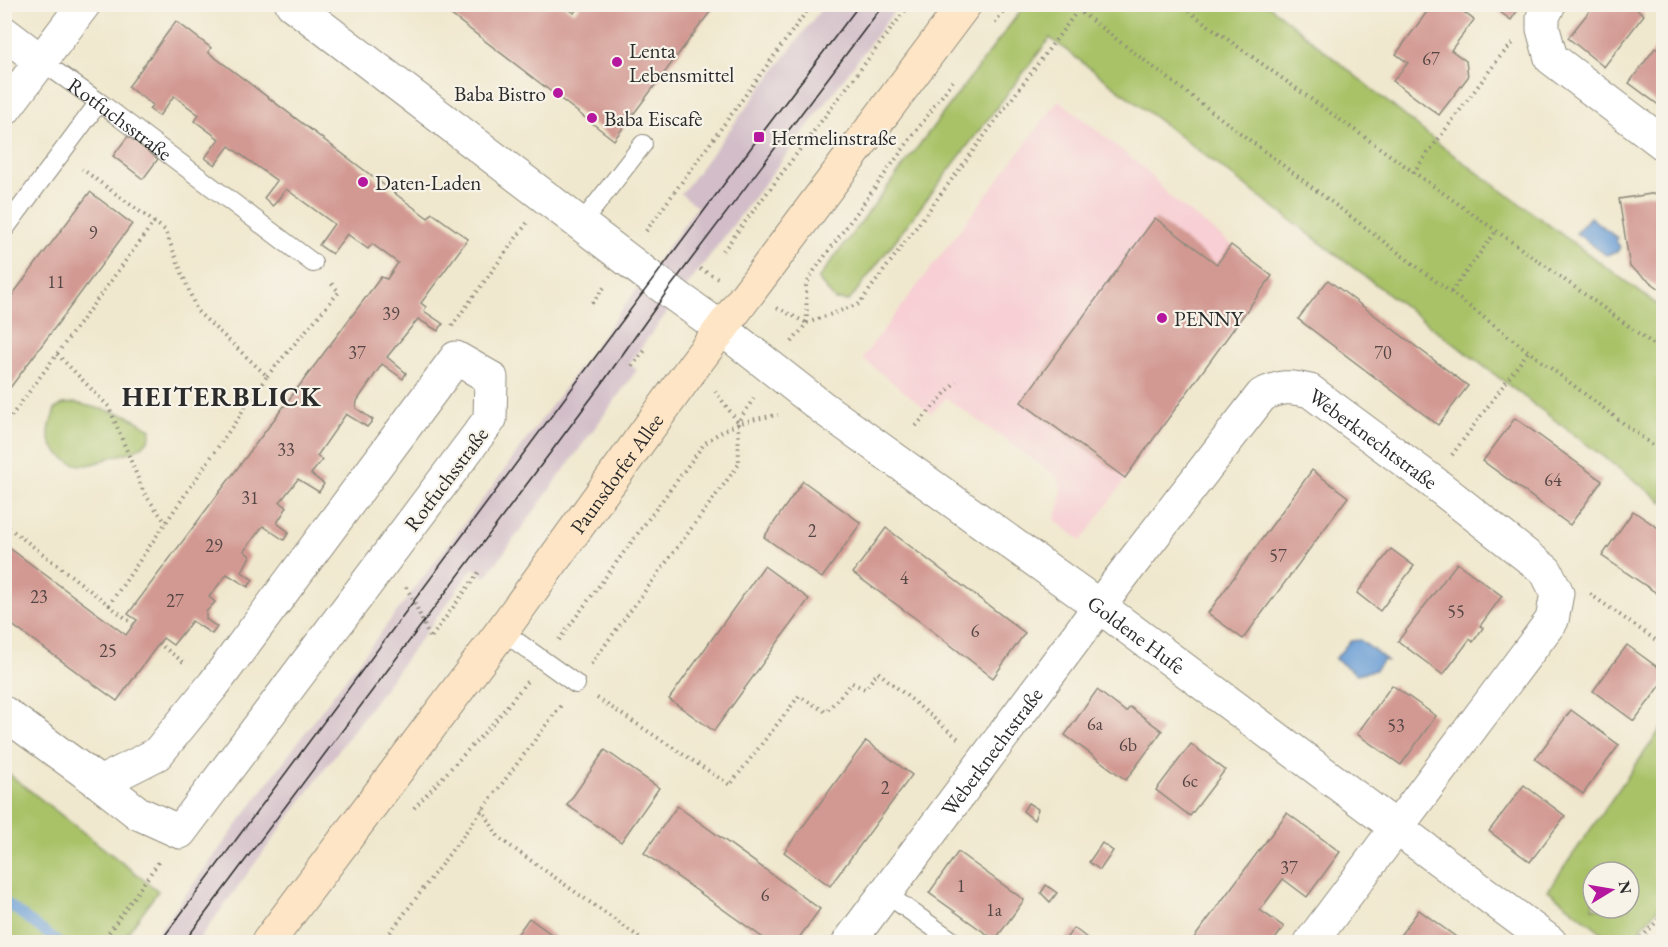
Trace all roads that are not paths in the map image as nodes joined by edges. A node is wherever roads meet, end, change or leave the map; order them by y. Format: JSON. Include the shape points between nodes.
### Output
{"nodes":[{"id":1,"x":84,"y":4,"type":"edge"},
{"id":2,"x":292,"y":4,"type":"edge"},
{"id":3,"x":965,"y":4,"type":"edge"},
{"id":4,"x":1546,"y":11,"type":"edge"},
{"id":5,"x":4,"y":33,"type":"edge"},
{"id":6,"x":41,"y":61,"type":"junction"},
{"id":7,"x":99,"y":102,"type":"junction"},
{"id":8,"x":4,"y":110,"type":"edge"},
{"id":9,"x":643,"y":144,"type":"dead end"},
{"id":10,"x":1664,"y":144,"type":"edge"},
{"id":11,"x":581,"y":224,"type":"junction"},
{"id":12,"x":4,"y":231,"type":"edge"},
{"id":13,"x":313,"y":263,"type":"road end"},
{"id":14,"x":722,"y":328,"type":"junction"},
{"id":15,"x":1099,"y":606,"type":"junction"},
{"id":16,"x":502,"y":631,"type":"junction"},
{"id":17,"x":576,"y":684,"type":"road end"},
{"id":18,"x":4,"y":713,"type":"edge"},
{"id":19,"x":100,"y":783,"type":"junction"},
{"id":20,"x":1396,"y":827,"type":"junction"},
{"id":21,"x":885,"y":893,"type":"junction"},
{"id":22,"x":268,"y":942,"type":"edge"},
{"id":23,"x":849,"y":942,"type":"edge"},
{"id":24,"x":954,"y":942,"type":"edge"},
{"id":25,"x":1311,"y":942,"type":"edge"},
{"id":26,"x":1550,"y":942,"type":"edge"}],
"edges":[{"from":1,"to":6,"type":"street"},
{"from":2,"to":11,"type":"street"},
{"from":3,"to":14,"type":"main road","name":"Paunsdorfer Allee"},
{"from":4,"to":10,"type":"street","via":[[1543,29],[1551,58]]},
{"from":5,"to":6,"type":"street","name":"Rotfuchsstraße"},
{"from":6,"to":7,"type":"lane","name":"Rotfuchsstraße"},
{"from":6,"to":8,"type":"street"},
{"from":7,"to":12,"type":"lane"},
{"from":7,"to":13,"type":"lane","name":"Rotfuchsstraße"},
{"from":9,"to":11,"type":"lane"},
{"from":11,"to":14,"type":"street"},
{"from":14,"to":15,"type":"street","name":"Goldene Hufe","via":[[823,408]]},
{"from":14,"to":16,"type":"main road","name":"Paunsdorfer Allee"},
{"from":15,"to":20,"type":"street","name":"Goldene Hufe"},
{"from":15,"to":20,"type":"street","name":"Weberknechtstraße","via":[[1262,395],[1291,387],[1310,391],[1546,571],[1557,593],[1552,620]]},
{"from":15,"to":21,"type":"street","name":"Weberknechtstraße"},
{"from":16,"to":17,"type":"lane"},
{"from":16,"to":22,"type":"main road","name":"Paunsdorfer Allee"},
{"from":18,"to":19,"type":"street"},
{"from":19,"to":19,"type":"street","name":"Rotfuchsstraße","via":[[157,754],[214,684],[456,358],[491,378],[490,419],[180,832],[138,813]]},
{"from":20,"to":25,"type":"street"},
{"from":20,"to":26,"type":"street","name":"Goldene Hufe"},
{"from":21,"to":23,"type":"street","name":"Weberknechtstraße"},
{"from":21,"to":24,"type":"lane"}]}
